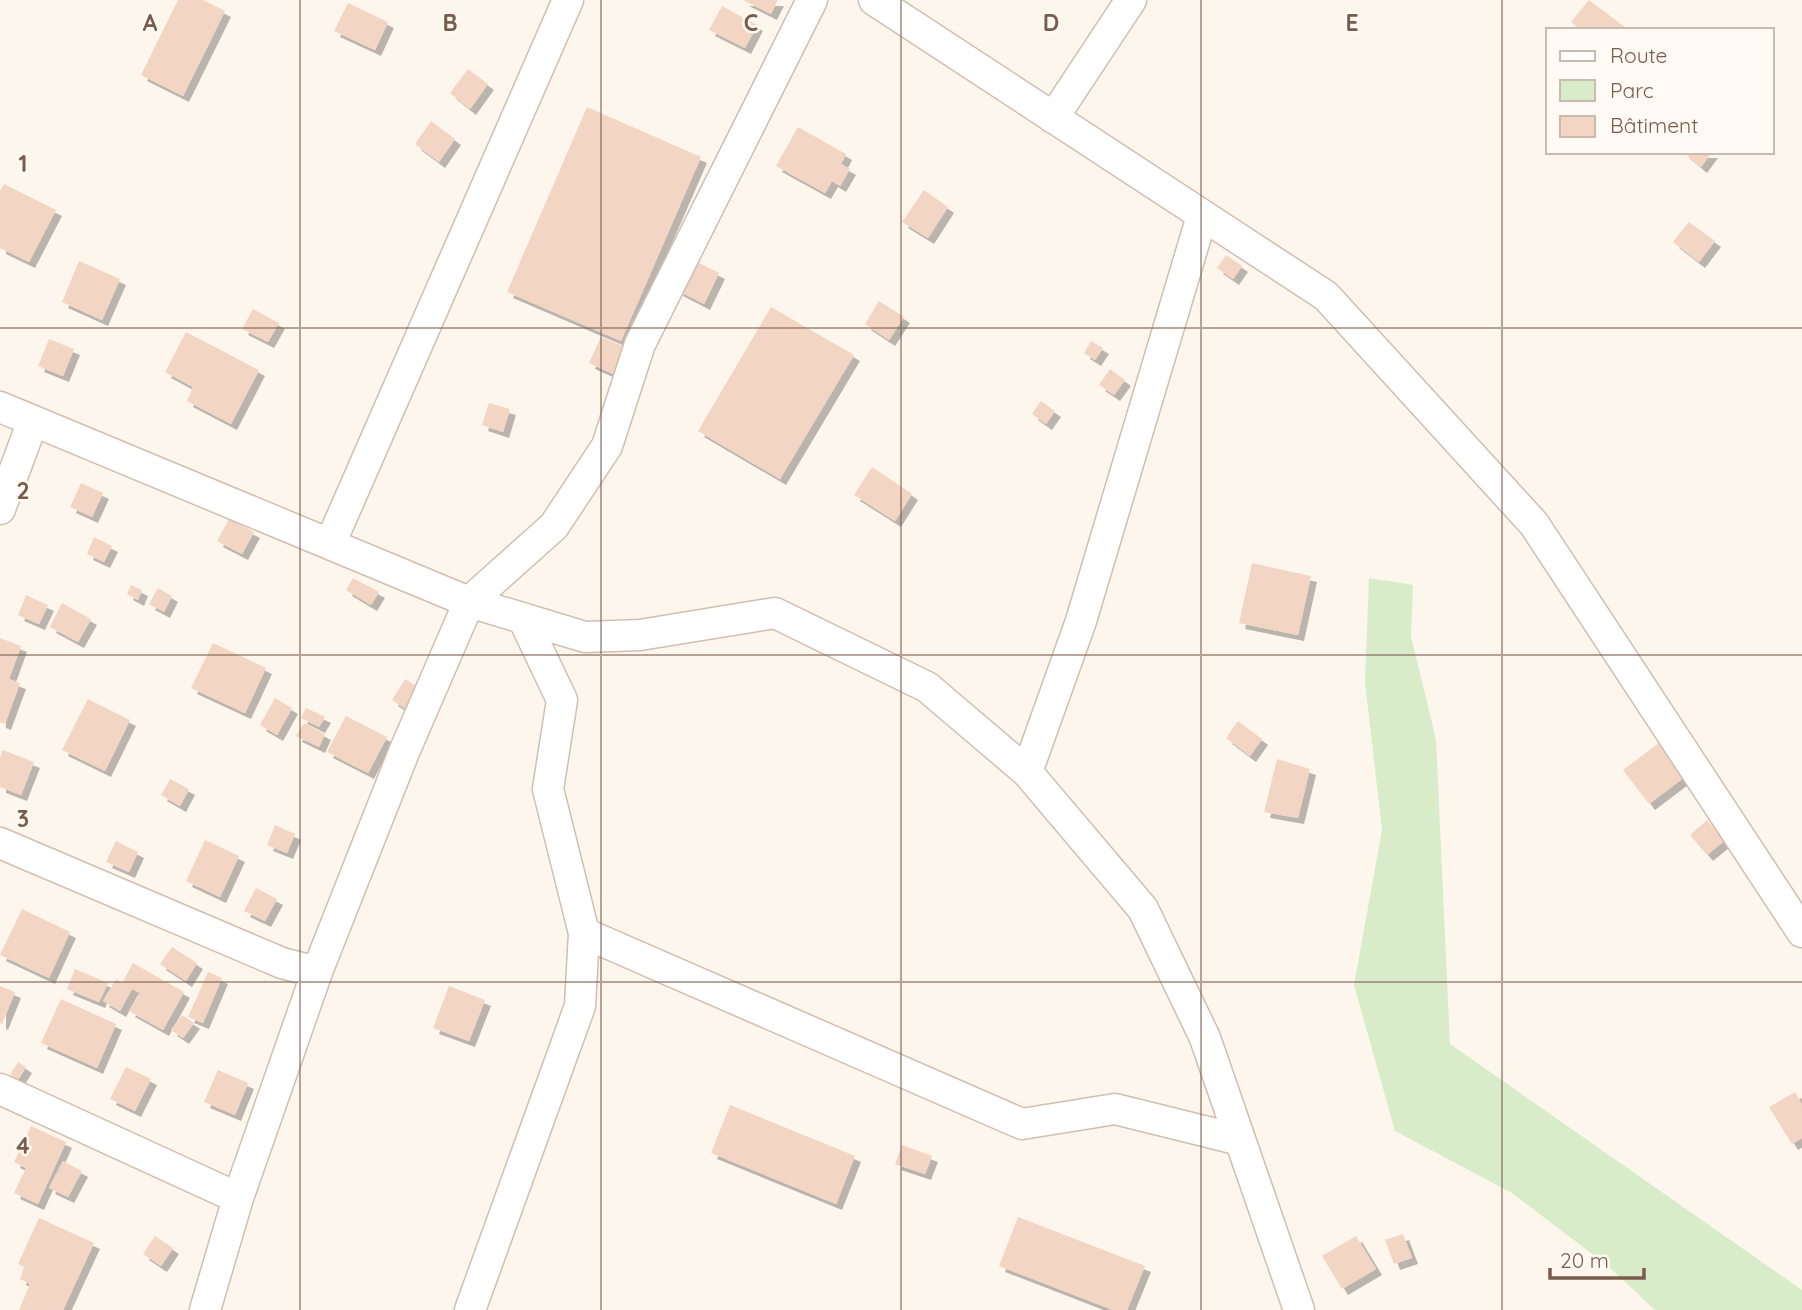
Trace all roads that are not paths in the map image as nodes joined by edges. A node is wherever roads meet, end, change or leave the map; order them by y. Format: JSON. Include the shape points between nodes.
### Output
{"nodes":[{"id":1,"x":568,"y":0,"type":"edge"},
{"id":2,"x":812,"y":0,"type":"edge"},
{"id":3,"x":874,"y":0,"type":"edge"},
{"id":4,"x":1131,"y":0,"type":"edge"},
{"id":5,"x":1053,"y":118,"type":"junction"},
{"id":6,"x":1202,"y":216,"type":"junction"},
{"id":7,"x":0,"y":407,"type":"edge"},
{"id":8,"x":33,"y":421,"type":"junction"},
{"id":9,"x":0,"y":509,"type":"edge"},
{"id":10,"x":330,"y":544,"type":"junction"},
{"id":11,"x":469,"y":602,"type":"junction"},
{"id":12,"x":523,"y":618,"type":"junction"},
{"id":13,"x":1027,"y":772,"type":"junction"},
{"id":14,"x":0,"y":843,"type":"edge"},
{"id":15,"x":1802,"y":932,"type":"edge"},
{"id":16,"x":584,"y":933,"type":"junction"},
{"id":17,"x":317,"y":972,"type":"junction"},
{"id":18,"x":0,"y":1089,"type":"edge"},
{"id":19,"x":1240,"y":1140,"type":"junction"},
{"id":20,"x":238,"y":1198,"type":"junction"},
{"id":21,"x":205,"y":1310,"type":"edge"},
{"id":22,"x":470,"y":1310,"type":"edge"},
{"id":23,"x":1299,"y":1310,"type":"edge"}],
"edges":[{"from":1,"to":10,"type":"street"},
{"from":2,"to":11,"type":"street","via":[[640,344],[607,446],[554,526]]},
{"from":3,"to":5,"type":"street"},
{"from":4,"to":5,"type":"street"},
{"from":5,"to":6,"type":"street"},
{"from":6,"to":13,"type":"street","via":[[1081,621]]},
{"from":6,"to":15,"type":"street","via":[[1326,296],[1534,524]]},
{"from":7,"to":8,"type":"street"},
{"from":8,"to":9,"type":"street"},
{"from":8,"to":10,"type":"street"},
{"from":10,"to":11,"type":"street"},
{"from":11,"to":12,"type":"street"},
{"from":11,"to":17,"type":"street"},
{"from":12,"to":13,"type":"street","via":[[585,637],[640,635],[775,613],[926,687]]},
{"from":12,"to":16,"type":"street","via":[[562,700],[548,789]]},
{"from":13,"to":19,"type":"street","via":[[1143,909],[1205,1038]]},
{"from":14,"to":17,"type":"street","via":[[282,963]]},
{"from":16,"to":19,"type":"street","via":[[1022,1124],[1115,1110]]},
{"from":16,"to":22,"type":"street","via":[[580,1006]]},
{"from":17,"to":20,"type":"street"},
{"from":18,"to":20,"type":"street"},
{"from":19,"to":23,"type":"street"},
{"from":20,"to":21,"type":"street"}]}
